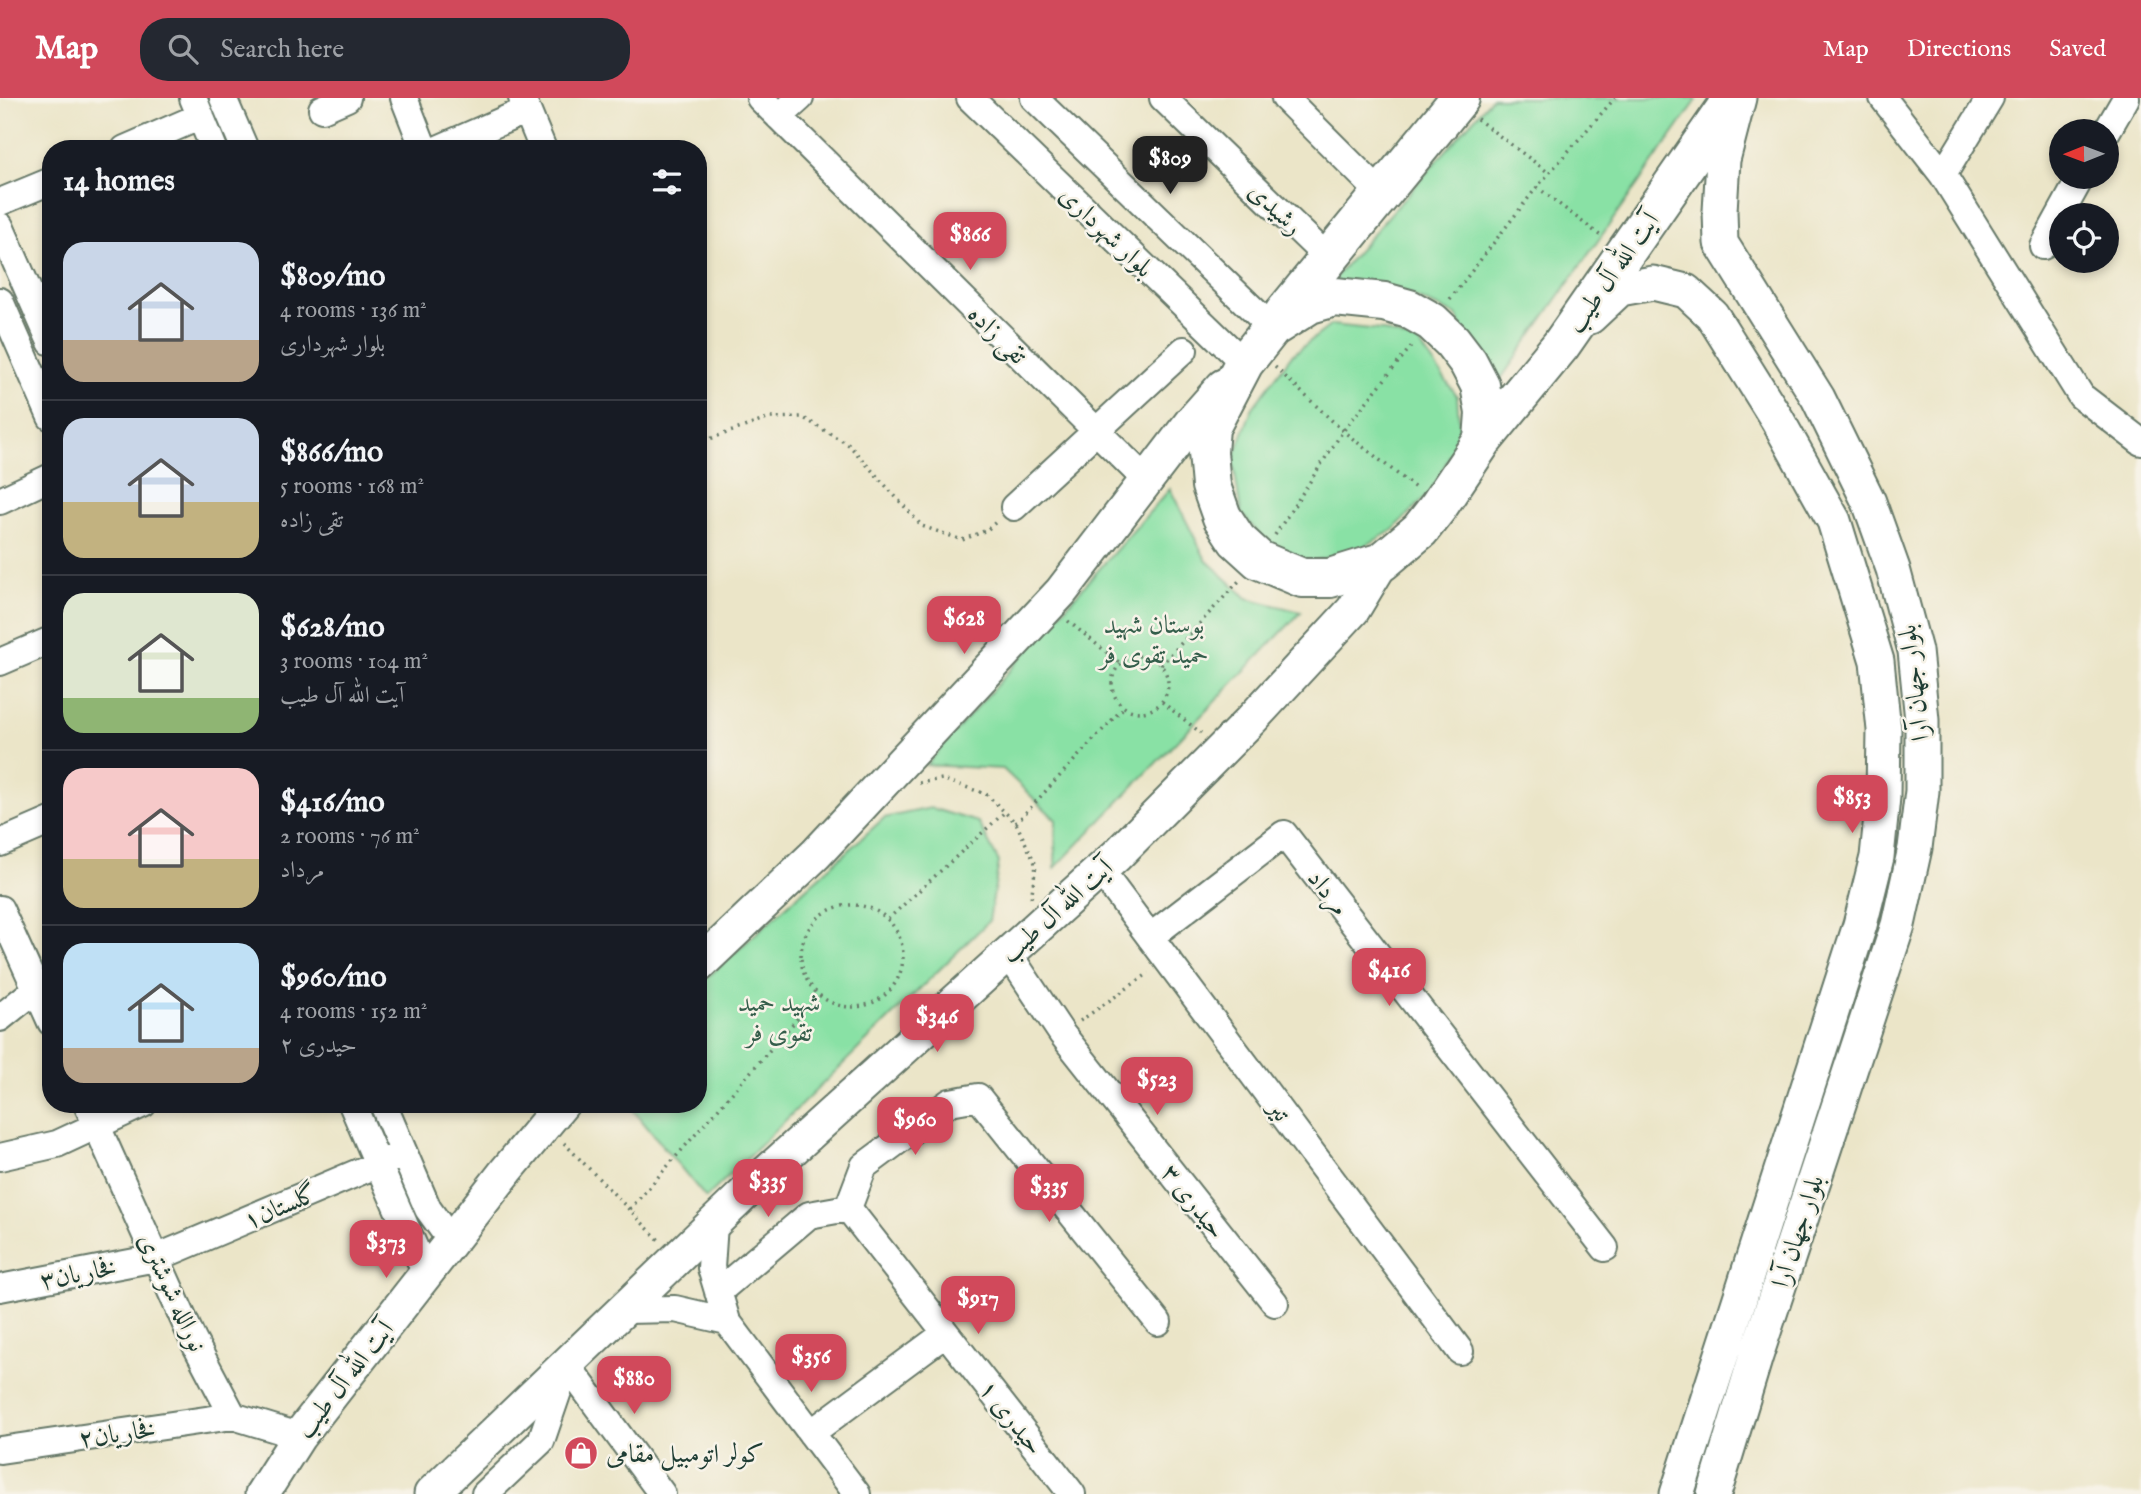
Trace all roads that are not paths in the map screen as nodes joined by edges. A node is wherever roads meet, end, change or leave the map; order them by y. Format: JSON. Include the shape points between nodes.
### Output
{"nodes":[{"id":1,"x":223,"y":98,"type":"edge"},
{"id":2,"x":347,"y":98,"type":"edge"},
{"id":3,"x":404,"y":98,"type":"edge"},
{"id":4,"x":760,"y":98,"type":"edge"},
{"id":5,"x":800,"y":98,"type":"edge"},
{"id":6,"x":970,"y":98,"type":"edge"},
{"id":7,"x":1034,"y":98,"type":"edge"},
{"id":8,"x":1163,"y":98,"type":"edge"},
{"id":9,"x":1285,"y":98,"type":"edge"},
{"id":10,"x":1733,"y":98,"type":"edge"},
{"id":11,"x":1739,"y":98,"type":"edge"},
{"id":12,"x":1883,"y":98,"type":"edge"},
{"id":13,"x":1990,"y":98,"type":"edge"},
{"id":14,"x":2126,"y":98,"type":"edge"},
{"id":15,"x":1458,"y":100,"type":"edge"},
{"id":16,"x":525,"y":104,"type":"edge"},
{"id":17,"x":197,"y":107,"type":"edge"},
{"id":18,"x":322,"y":109,"type":"dead end"},
{"id":19,"x":779,"y":117,"type":"junction"},
{"id":20,"x":2114,"y":119,"type":"edge"},
{"id":21,"x":140,"y":140,"type":"edge"},
{"id":22,"x":210,"y":140,"type":"edge"},
{"id":23,"x":241,"y":140,"type":"edge"},
{"id":24,"x":420,"y":140,"type":"edge"},
{"id":25,"x":455,"y":140,"type":"edge"},
{"id":26,"x":539,"y":140,"type":"edge"},
{"id":27,"x":1943,"y":175,"type":"junction"},
{"id":28,"x":42,"y":185,"type":"edge"},
{"id":29,"x":2074,"y":189,"type":"edge"},
{"id":30,"x":1381,"y":194,"type":"junction"},
{"id":31,"x":0,"y":202,"type":"edge"},
{"id":32,"x":0,"y":226,"type":"edge"},
{"id":33,"x":2043,"y":246,"type":"dead end"},
{"id":34,"x":1329,"y":260,"type":"junction"},
{"id":35,"x":0,"y":301,"type":"edge"},
{"id":36,"x":42,"y":322,"type":"edge"},
{"id":37,"x":7,"y":337,"type":"edge"},
{"id":38,"x":1561,"y":345,"type":"junction"},
{"id":39,"x":1257,"y":346,"type":"junction"},
{"id":40,"x":1184,"y":350,"type":"dead end"},
{"id":41,"x":42,"y":400,"type":"edge"},
{"id":42,"x":1096,"y":431,"type":"junction"},
{"id":43,"x":1483,"y":440,"type":"junction"},
{"id":44,"x":2141,"y":442,"type":"edge"},
{"id":45,"x":1146,"y":480,"type":"junction"},
{"id":46,"x":42,"y":481,"type":"edge"},
{"id":47,"x":0,"y":501,"type":"edge"},
{"id":48,"x":1014,"y":507,"type":"road end"},
{"id":49,"x":1382,"y":562,"type":"junction"},
{"id":50,"x":42,"y":644,"type":"edge"},
{"id":51,"x":0,"y":662,"type":"edge"},
{"id":52,"x":42,"y":825,"type":"edge"},
{"id":53,"x":0,"y":843,"type":"edge"},
{"id":54,"x":1100,"y":870,"type":"junction"},
{"id":55,"x":0,"y":909,"type":"edge"},
{"id":56,"x":1150,"y":937,"type":"junction"},
{"id":57,"x":1016,"y":946,"type":"junction"},
{"id":58,"x":707,"y":957,"type":"edge"},
{"id":59,"x":42,"y":984,"type":"edge"},
{"id":60,"x":42,"y":987,"type":"edge"},
{"id":61,"x":0,"y":1018,"type":"edge"},
{"id":62,"x":356,"y":1113,"type":"edge"},
{"id":63,"x":387,"y":1113,"type":"edge"},
{"id":64,"x":92,"y":1114,"type":"edge"},
{"id":65,"x":554,"y":1114,"type":"edge"},
{"id":66,"x":404,"y":1153,"type":"junction"},
{"id":67,"x":0,"y":1157,"type":"edge"},
{"id":68,"x":378,"y":1164,"type":"junction"},
{"id":69,"x":848,"y":1208,"type":"junction"},
{"id":70,"x":714,"y":1224,"type":"junction"},
{"id":71,"x":451,"y":1241,"type":"junction"},
{"id":72,"x":1605,"y":1248,"type":"dead end"},
{"id":73,"x":156,"y":1258,"type":"junction"},
{"id":74,"x":426,"y":1273,"type":"junction"},
{"id":75,"x":0,"y":1289,"type":"edge"},
{"id":76,"x":718,"y":1292,"type":"junction"},
{"id":77,"x":1275,"y":1303,"type":"dead end"},
{"id":78,"x":625,"y":1310,"type":"junction"},
{"id":79,"x":727,"y":1321,"type":"junction"},
{"id":80,"x":1158,"y":1322,"type":"dead end"},
{"id":81,"x":946,"y":1333,"type":"junction"},
{"id":82,"x":1460,"y":1351,"type":"dead end"},
{"id":83,"x":567,"y":1366,"type":"junction"},
{"id":84,"x":233,"y":1416,"type":"junction"},
{"id":85,"x":811,"y":1433,"type":"junction"},
{"id":86,"x":299,"y":1436,"type":"junction"},
{"id":87,"x":0,"y":1450,"type":"edge"},
{"id":88,"x":262,"y":1494,"type":"edge"},
{"id":89,"x":430,"y":1494,"type":"edge"},
{"id":90,"x":485,"y":1494,"type":"edge"},
{"id":91,"x":663,"y":1494,"type":"edge"},
{"id":92,"x":857,"y":1494,"type":"edge"},
{"id":93,"x":1072,"y":1494,"type":"edge"},
{"id":94,"x":1677,"y":1494,"type":"edge"},
{"id":95,"x":1714,"y":1494,"type":"edge"}],
"edges":[{"from":1,"to":23,"type":"street"},
{"from":2,"to":18,"type":"street"},
{"from":3,"to":24,"type":"street"},
{"from":4,"to":19,"type":"street","name":"تقی زاده"},
{"from":5,"to":19,"type":"street"},
{"from":6,"to":39,"type":"street","name":"بلوار شهرداری"},
{"from":7,"to":39,"type":"street","name":"بلوار شهرداری"},
{"from":8,"to":34,"type":"street","name":"رشیدی"},
{"from":9,"to":30,"type":"street"},
{"from":10,"to":38,"type":"highway","name":"آیت الله آل طیب"},
{"from":11,"to":95,"type":"main road","name":"بلوار جهان آرا","via":[[1723,160],[1721,243],[1818,398],[1869,502],[1915,651],[1922,720],[1922,791],[1898,925]]},
{"from":12,"to":27,"type":"street"},
{"from":13,"to":27,"type":"street"},
{"from":14,"to":20,"type":"street"},
{"from":15,"to":30,"type":"highway"},
{"from":16,"to":25,"type":"street"},
{"from":16,"to":26,"type":"street"},
{"from":17,"to":21,"type":"street"},
{"from":17,"to":22,"type":"street"},
{"from":19,"to":42,"type":"street","name":"تقی زاده"},
{"from":27,"to":44,"type":"street","via":[[2081,396]]},
{"from":28,"to":31,"type":"street"},
{"from":29,"to":33,"type":"street"},
{"from":30,"to":34,"type":"highway"},
{"from":32,"to":36,"type":"street"},
{"from":34,"to":39,"type":"highway"},
{"from":35,"to":37,"type":"street"},
{"from":37,"to":41,"type":"street"},
{"from":38,"to":43,"type":"highway","name":"آیت الله آل طیب"},
{"from":38,"to":94,"type":"main road","name":"بلوار جهان آرا","via":[[1620,289],[1653,283],[1686,291],[1713,315],[1833,521],[1877,661],[1884,730],[1877,857],[1860,925]]},
{"from":39,"to":43,"type":"highway","via":[[1310,304],[1335,297],[1409,309],[1432,322],[1468,362],[1480,385]]},
{"from":39,"to":45,"type":"main road"},
{"from":39,"to":49,"type":"highway","via":[[1210,428],[1211,486],[1222,517],[1237,540],[1259,560],[1302,578],[1330,578]]},
{"from":40,"to":42,"type":"street"},
{"from":42,"to":45,"type":"street","name":"تقی زاده"},
{"from":42,"to":48,"type":"street"},
{"from":43,"to":49,"type":"highway","name":"آیت الله آل طیب","via":[[1420,530]]},
{"from":45,"to":58,"type":"main road","via":[[1048,605],[816,854]]},
{"from":46,"to":47,"type":"street"},
{"from":49,"to":54,"type":"main road","name":"آیت الله آل طیب","via":[[1353,610]]},
{"from":50,"to":51,"type":"street"},
{"from":52,"to":53,"type":"street"},
{"from":54,"to":56,"type":"street","name":"تیر"},
{"from":54,"to":57,"type":"main road","name":"آیت الله آل طیب"},
{"from":55,"to":59,"type":"street"},
{"from":56,"to":72,"type":"street","name":"مرداد","via":[[1284,834]]},
{"from":56,"to":82,"type":"street","name":"تیر"},
{"from":57,"to":70,"type":"main road","name":"آیت الله آل طیب"},
{"from":57,"to":77,"type":"street","name":"حیدری ۳","via":[[1062,1034]]},
{"from":60,"to":61,"type":"street"},
{"from":62,"to":68,"type":"street"},
{"from":63,"to":66,"type":"street"},
{"from":64,"to":67,"type":"street","via":[[57,1144]]},
{"from":64,"to":73,"type":"street","name":"نورالله شوشتری"},
{"from":65,"to":71,"type":"main road","name":"آیت الله آل طیب"},
{"from":66,"to":68,"type":"street","name":"گلستان۱"},
{"from":66,"to":71,"type":"street","via":[[428,1209]]},
{"from":68,"to":73,"type":"street","name":"گلستان۱"},
{"from":68,"to":74,"type":"street"},
{"from":69,"to":76,"type":"street","via":[[809,1214]]},
{"from":69,"to":80,"type":"street","via":[[864,1166],[950,1102],[978,1097]]},
{"from":69,"to":81,"type":"street","name":"حیدری ۱"},
{"from":70,"to":76,"type":"street","via":[[711,1268]]},
{"from":70,"to":78,"type":"main road","name":"آیت الله آل طیب"},
{"from":71,"to":74,"type":"main road","name":"آیت الله آل طیب"},
{"from":73,"to":75,"type":"street","name":"فخاریان۳"},
{"from":73,"to":84,"type":"street","name":"نورالله شوشتری"},
{"from":74,"to":86,"type":"main road","name":"آیت الله آل طیب"},
{"from":76,"to":79,"type":"street"},
{"from":78,"to":79,"type":"street","via":[[675,1309]]},
{"from":78,"to":83,"type":"main road","name":"آیت الله آل طیب"},
{"from":79,"to":85,"type":"street"},
{"from":81,"to":85,"type":"street"},
{"from":81,"to":93,"type":"street","name":"حیدری ۱"},
{"from":83,"to":89,"type":"main road","name":"آیت الله آل طیب"},
{"from":83,"to":90,"type":"street","via":[[541,1441]]},
{"from":83,"to":91,"type":"street"},
{"from":84,"to":86,"type":"street"},
{"from":84,"to":87,"type":"street","name":"فخاریان۲"},
{"from":85,"to":92,"type":"street"},
{"from":86,"to":88,"type":"main road","name":"آیت الله آل طیب"}]}
